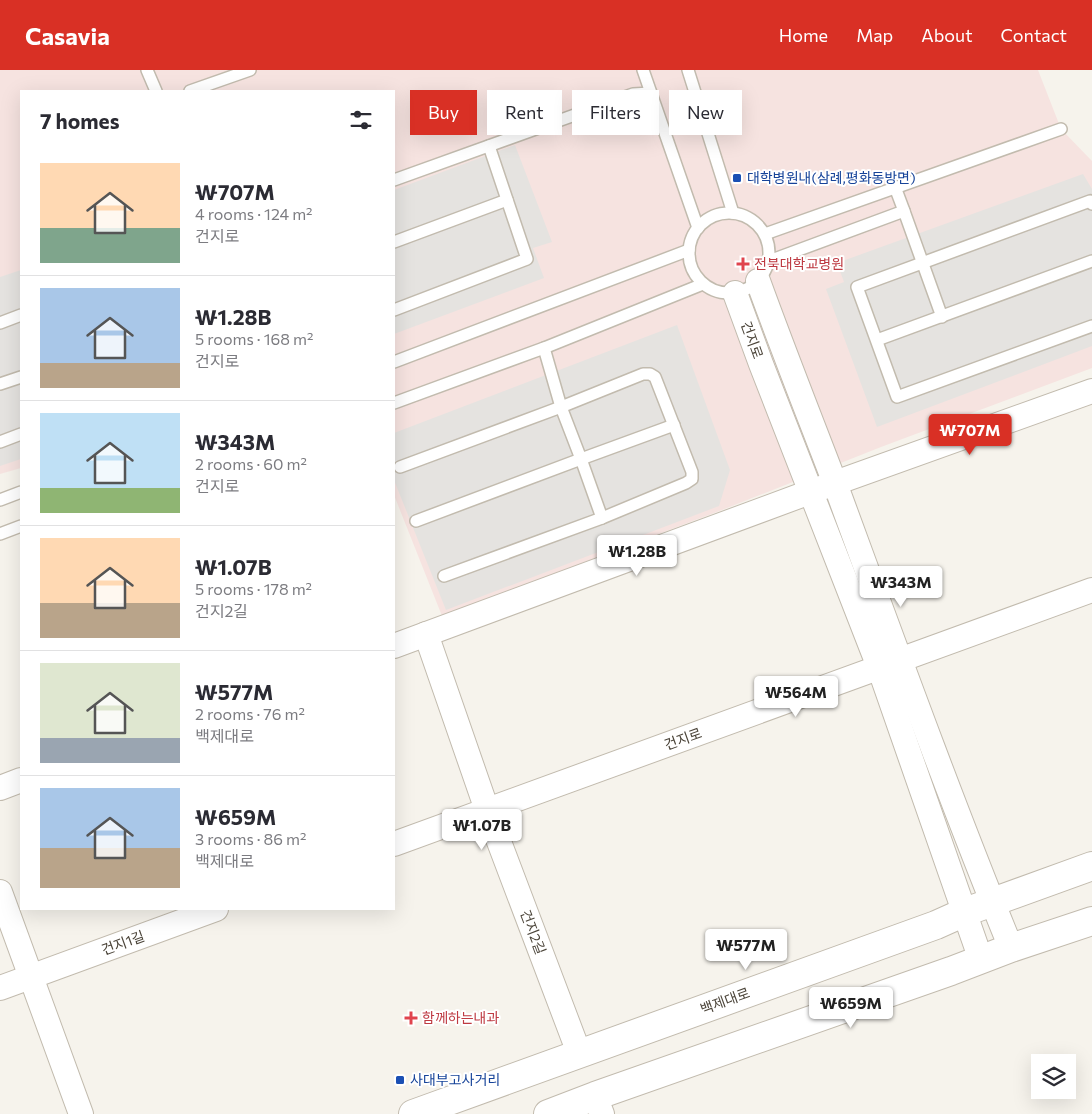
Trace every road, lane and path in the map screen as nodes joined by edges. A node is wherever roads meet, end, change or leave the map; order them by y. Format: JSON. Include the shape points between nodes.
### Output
{"nodes":[{"id":1,"x":147,"y":70,"type":"edge"},
{"id":2,"x":250,"y":70,"type":"edge"},
{"id":3,"x":643,"y":70,"type":"edge"},
{"id":4,"x":688,"y":70,"type":"edge"},
{"id":5,"x":156,"y":90,"type":"edge"},
{"id":6,"x":193,"y":90,"type":"edge"},
{"id":7,"x":650,"y":90,"type":"edge"},
{"id":8,"x":659,"y":115,"type":"edge"},
{"id":9,"x":572,"y":116,"type":"edge"},
{"id":10,"x":1060,"y":129,"type":"dead end"},
{"id":11,"x":489,"y":146,"type":"junction"},
{"id":12,"x":395,"y":180,"type":"edge"},
{"id":13,"x":896,"y":187,"type":"junction"},
{"id":14,"x":507,"y":200,"type":"junction"},
{"id":15,"x":1092,"y":204,"type":"edge"},
{"id":16,"x":904,"y":211,"type":"junction"},
{"id":17,"x":733,"y":213,"type":"junction"},
{"id":18,"x":698,"y":228,"type":"junction"},
{"id":19,"x":765,"y":234,"type":"junction"},
{"id":20,"x":395,"y":242,"type":"edge"},
{"id":21,"x":689,"y":250,"type":"junction"},
{"id":22,"x":769,"y":261,"type":"junction"},
{"id":23,"x":1092,"y":261,"type":"edge"},
{"id":24,"x":922,"y":263,"type":"junction"},
{"id":25,"x":758,"y":281,"type":"junction"},
{"id":26,"x":703,"y":284,"type":"junction"},
{"id":27,"x":735,"y":293,"type":"junction"},
{"id":28,"x":395,"y":310,"type":"edge"},
{"id":29,"x":20,"y":315,"type":"edge"},
{"id":30,"x":942,"y":317,"type":"junction"},
{"id":31,"x":0,"y":323,"type":"edge"},
{"id":32,"x":1092,"y":326,"type":"edge"},
{"id":33,"x":877,"y":340,"type":"junction"},
{"id":34,"x":544,"y":348,"type":"junction"},
{"id":35,"x":395,"y":362,"type":"edge"},
{"id":36,"x":20,"y":377,"type":"edge"},
{"id":37,"x":0,"y":384,"type":"edge"},
{"id":38,"x":1092,"y":392,"type":"edge"},
{"id":39,"x":395,"y":403,"type":"edge"},
{"id":40,"x":561,"y":407,"type":"junction"},
{"id":41,"x":674,"y":425,"type":"junction"},
{"id":42,"x":20,"y":434,"type":"edge"},
{"id":43,"x":0,"y":442,"type":"edge"},
{"id":44,"x":581,"y":459,"type":"junction"},
{"id":45,"x":400,"y":467,"type":"dead end"},
{"id":46,"x":835,"y":483,"type":"junction"},
{"id":47,"x":20,"y":492,"type":"edge"},
{"id":48,"x":810,"y":492,"type":"junction"},
{"id":49,"x":0,"y":500,"type":"edge"},
{"id":50,"x":602,"y":518,"type":"junction"},
{"id":51,"x":416,"y":521,"type":"dead end"},
{"id":52,"x":20,"y":526,"type":"edge"},
{"id":53,"x":0,"y":534,"type":"edge"},
{"id":54,"x":444,"y":576,"type":"dead end"},
{"id":55,"x":1092,"y":590,"type":"edge"},
{"id":56,"x":426,"y":634,"type":"junction"},
{"id":57,"x":395,"y":646,"type":"edge"},
{"id":58,"x":889,"y":663,"type":"junction"},
{"id":59,"x":20,"y":780,"type":"edge"},
{"id":60,"x":0,"y":788,"type":"edge"},
{"id":61,"x":487,"y":810,"type":"junction"},
{"id":62,"x":395,"y":844,"type":"edge"},
{"id":63,"x":1092,"y":866,"type":"edge"},
{"id":64,"x":0,"y":892,"type":"edge"},
{"id":65,"x":992,"y":902,"type":"junction"},
{"id":66,"x":213,"y":910,"type":"edge"},
{"id":67,"x":965,"y":912,"type":"junction"},
{"id":68,"x":1092,"y":920,"type":"edge"},
{"id":69,"x":1011,"y":948,"type":"junction"},
{"id":70,"x":981,"y":960,"type":"junction"},
{"id":71,"x":31,"y":976,"type":"junction"},
{"id":72,"x":0,"y":988,"type":"edge"},
{"id":73,"x":579,"y":1053,"type":"junction"},
{"id":74,"x":598,"y":1105,"type":"edge"},
{"id":75,"x":81,"y":1114,"type":"edge"},
{"id":76,"x":413,"y":1114,"type":"edge"},
{"id":77,"x":548,"y":1114,"type":"edge"}],
"edges":[{"from":1,"to":5,"type":"lane"},
{"from":2,"to":6,"type":"lane"},
{"from":3,"to":7,"type":"lane"},
{"from":4,"to":17,"type":"lane"},
{"from":8,"to":18,"type":"lane"},
{"from":9,"to":11,"type":"lane"},
{"from":10,"to":13,"type":"lane"},
{"from":11,"to":12,"type":"lane"},
{"from":11,"to":14,"type":"lane"},
{"from":13,"to":16,"type":"lane"},
{"from":13,"to":19,"type":"lane"},
{"from":14,"to":20,"type":"lane"},
{"from":14,"to":28,"type":"lane","via":[[527,259]]},
{"from":15,"to":24,"type":"lane","via":[[1090,201]]},
{"from":16,"to":22,"type":"lane"},
{"from":16,"to":24,"type":"lane"},
{"from":17,"to":18,"type":"lane","via":[[710,218]]},
{"from":17,"to":19,"type":"lane","via":[[747,217]]},
{"from":18,"to":21,"type":"lane"},
{"from":19,"to":22,"type":"lane"},
{"from":21,"to":26,"type":"lane","via":[[690,264]]},
{"from":21,"to":35,"type":"lane"},
{"from":22,"to":25,"type":"lane"},
{"from":23,"to":30,"type":"lane"},
{"from":24,"to":30,"type":"lane"},
{"from":24,"to":33,"type":"lane","via":[[857,287]]},
{"from":25,"to":27,"type":"lane"},
{"from":25,"to":46,"type":"street","name":"건지로"},
{"from":26,"to":27,"type":"lane","via":[[721,292]]},
{"from":26,"to":34,"type":"lane"},
{"from":27,"to":48,"type":"street","name":"건지로"},
{"from":29,"to":31,"type":"lane"},
{"from":30,"to":33,"type":"lane"},
{"from":32,"to":33,"type":"lane","via":[[897,397]]},
{"from":34,"to":39,"type":"lane"},
{"from":34,"to":40,"type":"lane"},
{"from":36,"to":37,"type":"lane"},
{"from":38,"to":46,"type":"street"},
{"from":40,"to":41,"type":"lane","via":[[650,374]]},
{"from":40,"to":44,"type":"lane"},
{"from":40,"to":45,"type":"lane"},
{"from":41,"to":44,"type":"lane"},
{"from":41,"to":50,"type":"lane","via":[[692,479]]},
{"from":42,"to":43,"type":"lane"},
{"from":44,"to":50,"type":"lane"},
{"from":44,"to":51,"type":"lane"},
{"from":46,"to":48,"type":"street"},
{"from":46,"to":58,"type":"street","name":"건지로"},
{"from":47,"to":49,"type":"lane"},
{"from":48,"to":56,"type":"street"},
{"from":48,"to":58,"type":"street","name":"건지로"},
{"from":50,"to":54,"type":"lane"},
{"from":52,"to":53,"type":"lane"},
{"from":55,"to":58,"type":"street","name":"건지로"},
{"from":56,"to":57,"type":"street"},
{"from":56,"to":61,"type":"street","name":"건지2길"},
{"from":58,"to":61,"type":"street","name":"건지로"},
{"from":58,"to":65,"type":"street","name":"건지로"},
{"from":58,"to":67,"type":"street","name":"건지로"},
{"from":59,"to":60,"type":"street"},
{"from":61,"to":62,"type":"street"},
{"from":61,"to":73,"type":"street","name":"건지2길"},
{"from":63,"to":65,"type":"street","name":"백제대로"},
{"from":64,"to":71,"type":"street"},
{"from":65,"to":67,"type":"street","name":"백제대로"},
{"from":65,"to":69,"type":"street","name":"건지로"},
{"from":66,"to":71,"type":"street","name":"건지1길"},
{"from":67,"to":70,"type":"street","name":"건지로"},
{"from":67,"to":73,"type":"street","name":"백제대로"},
{"from":68,"to":69,"type":"street"},
{"from":69,"to":70,"type":"street"},
{"from":70,"to":74,"type":"street"},
{"from":71,"to":72,"type":"street","name":"건지1길"},
{"from":71,"to":75,"type":"street"},
{"from":73,"to":76,"type":"street","name":"백제대로"},
{"from":74,"to":77,"type":"street"}]}
